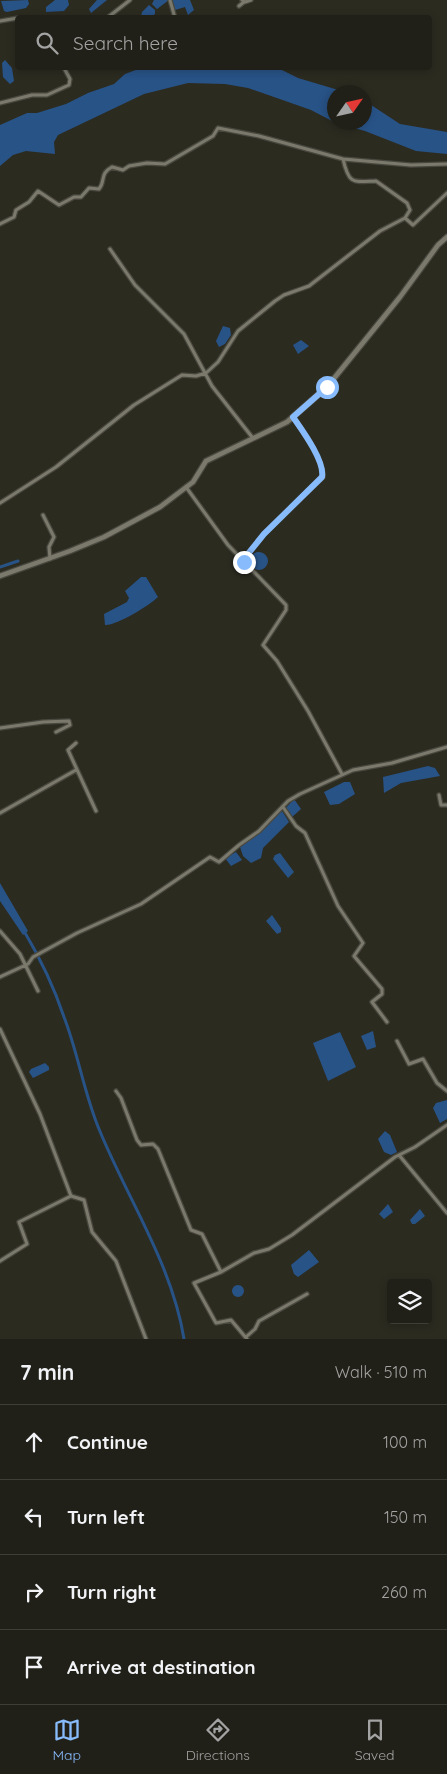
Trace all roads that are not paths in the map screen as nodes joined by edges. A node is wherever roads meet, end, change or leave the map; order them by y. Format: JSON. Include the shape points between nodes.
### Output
{"nodes":[{"id":1,"x":130,"y":0,"type":"edge"},
{"id":2,"x":170,"y":0,"type":"edge"},
{"id":3,"x":251,"y":0,"type":"edge"},
{"id":4,"x":243,"y":1,"type":"edge"},
{"id":5,"x":239,"y":6,"type":"dead end"},
{"id":6,"x":111,"y":15,"type":"edge"},
{"id":7,"x":174,"y":15,"type":"edge"},
{"id":8,"x":15,"y":18,"type":"edge"},
{"id":9,"x":0,"y":21,"type":"edge"},
{"id":10,"x":65,"y":70,"type":"edge"},
{"id":11,"x":0,"y":103,"type":"edge"},
{"id":12,"x":343,"y":159,"type":"junction"},
{"id":13,"x":447,"y":164,"type":"edge"},
{"id":14,"x":447,"y":193,"type":"edge"},
{"id":15,"x":405,"y":218,"type":"junction"},
{"id":16,"x":0,"y":224,"type":"edge"},
{"id":17,"x":447,"y":238,"type":"edge"},
{"id":18,"x":110,"y":249,"type":"dead end"},
{"id":19,"x":206,"y":373,"type":"junction"},
{"id":20,"x":293,"y":417,"type":"junction"},
{"id":21,"x":252,"y":437,"type":"junction"},
{"id":22,"x":186,"y":487,"type":"junction"},
{"id":23,"x":0,"y":503,"type":"edge"},
{"id":24,"x":42,"y":515,"type":"dead end"},
{"id":25,"x":50,"y":560,"type":"junction"},
{"id":26,"x":243,"y":560,"type":"junction"},
{"id":27,"x":0,"y":576,"type":"edge"},
{"id":28,"x":0,"y":728,"type":"edge"},
{"id":29,"x":56,"y":732,"type":"dead end"},
{"id":30,"x":76,"y":743,"type":"dead end"},
{"id":31,"x":447,"y":747,"type":"edge"},
{"id":32,"x":76,"y":770,"type":"junction"},
{"id":33,"x":342,"y":774,"type":"junction"},
{"id":34,"x":439,"y":795,"type":"dead end"},
{"id":35,"x":447,"y":805,"type":"edge"},
{"id":36,"x":282,"y":807,"type":"junction"},
{"id":37,"x":96,"y":811,"type":"dead end"},
{"id":38,"x":0,"y":813,"type":"edge"},
{"id":39,"x":0,"y":931,"type":"edge"},
{"id":40,"x":25,"y":965,"type":"junction"},
{"id":41,"x":0,"y":977,"type":"edge"},
{"id":42,"x":38,"y":991,"type":"dead end"},
{"id":43,"x":387,"y":1022,"type":"dead end"},
{"id":44,"x":0,"y":1029,"type":"edge"},
{"id":45,"x":397,"y":1041,"type":"dead end"},
{"id":46,"x":116,"y":1091,"type":"dead end"},
{"id":47,"x":447,"y":1091,"type":"edge"},
{"id":48,"x":447,"y":1125,"type":"edge"},
{"id":49,"x":399,"y":1155,"type":"junction"},
{"id":50,"x":71,"y":1196,"type":"junction"},
{"id":51,"x":447,"y":1213,"type":"edge"},
{"id":52,"x":0,"y":1261,"type":"edge"},
{"id":53,"x":221,"y":1272,"type":"junction"},
{"id":54,"x":306,"y":1294,"type":"dead end"},
{"id":55,"x":247,"y":1338,"type":"edge"},
{"id":56,"x":146,"y":1339,"type":"edge"}],
"edges":[{"from":1,"to":6,"type":"street"},
{"from":2,"to":7,"type":"street"},
{"from":3,"to":4,"type":"street"},
{"from":4,"to":5,"type":"street"},
{"from":8,"to":9,"type":"street"},
{"from":10,"to":11,"type":"street","via":[[70,85],[47,94]]},
{"from":12,"to":13,"type":"street","via":[[411,165]]},
{"from":12,"to":15,"type":"street","via":[[351,180],[362,183],[376,181],[408,203],[410,210]]},
{"from":12,"to":16,"type":"street","via":[[218,128],[213,136],[166,164],[147,163],[123,170],[109,168],[102,176],[99,188],[89,188],[81,197],[70,198],[59,205],[38,191],[16,210],[14,217]]},
{"from":14,"to":15,"type":"street","via":[[416,224]]},
{"from":15,"to":19,"type":"street","via":[[380,231],[309,286],[284,295],[262,311],[238,331],[218,362]]},
{"from":17,"to":20,"type":"street","via":[[433,251],[327,387]]},
{"from":18,"to":19,"type":"street","via":[[135,285],[184,334]]},
{"from":19,"to":21,"type":"street","via":[[222,400]]},
{"from":19,"to":23,"type":"street","via":[[182,375],[134,405],[54,468]]},
{"from":20,"to":21,"type":"street"},
{"from":20,"to":26,"type":"street","via":[[313,450],[323,472],[322,477],[264,534]]},
{"from":21,"to":22,"type":"street","via":[[204,463],[194,482]]},
{"from":22,"to":25,"type":"street","via":[[160,507],[104,537]]},
{"from":22,"to":26,"type":"street","via":[[228,545]]},
{"from":24,"to":25,"type":"street","via":[[54,537],[49,547]]},
{"from":25,"to":27,"type":"street"},
{"from":26,"to":33,"type":"street","via":[[286,605],[263,645],[277,661],[308,711]]},
{"from":28,"to":29,"type":"street","via":[[64,720],[70,722],[69,726]]},
{"from":30,"to":32,"type":"street","via":[[68,750]]},
{"from":31,"to":33,"type":"street"},
{"from":32,"to":37,"type":"street"},
{"from":32,"to":38,"type":"street"},
{"from":33,"to":36,"type":"street","via":[[300,794]]},
{"from":34,"to":35,"type":"street","via":[[441,806]]},
{"from":36,"to":40,"type":"street","via":[[259,831],[219,862],[210,858],[140,904],[42,952]]},
{"from":36,"to":43,"type":"street","via":[[305,833],[338,906],[363,943],[354,956],[382,989],[382,994],[372,1002]]},
{"from":39,"to":40,"type":"street"},
{"from":40,"to":41,"type":"street"},
{"from":40,"to":42,"type":"street"},
{"from":44,"to":50,"type":"street","via":[[40,1114]]},
{"from":45,"to":47,"type":"street","via":[[409,1064],[423,1059],[437,1083]]},
{"from":46,"to":53,"type":"street","via":[[137,1140],[141,1145],[153,1144],[158,1149],[192,1230],[202,1234]]},
{"from":48,"to":49,"type":"street"},
{"from":49,"to":51,"type":"street"},
{"from":49,"to":53,"type":"street","via":[[292,1235],[269,1250],[254,1253]]},
{"from":50,"to":52,"type":"street","via":[[19,1222],[27,1244]]},
{"from":50,"to":56,"type":"street","via":[[84,1200],[92,1232],[116,1261]]},
{"from":53,"to":55,"type":"street","via":[[194,1284],[216,1323],[231,1320]]},
{"from":54,"to":55,"type":"street","via":[[259,1321]]}]}
